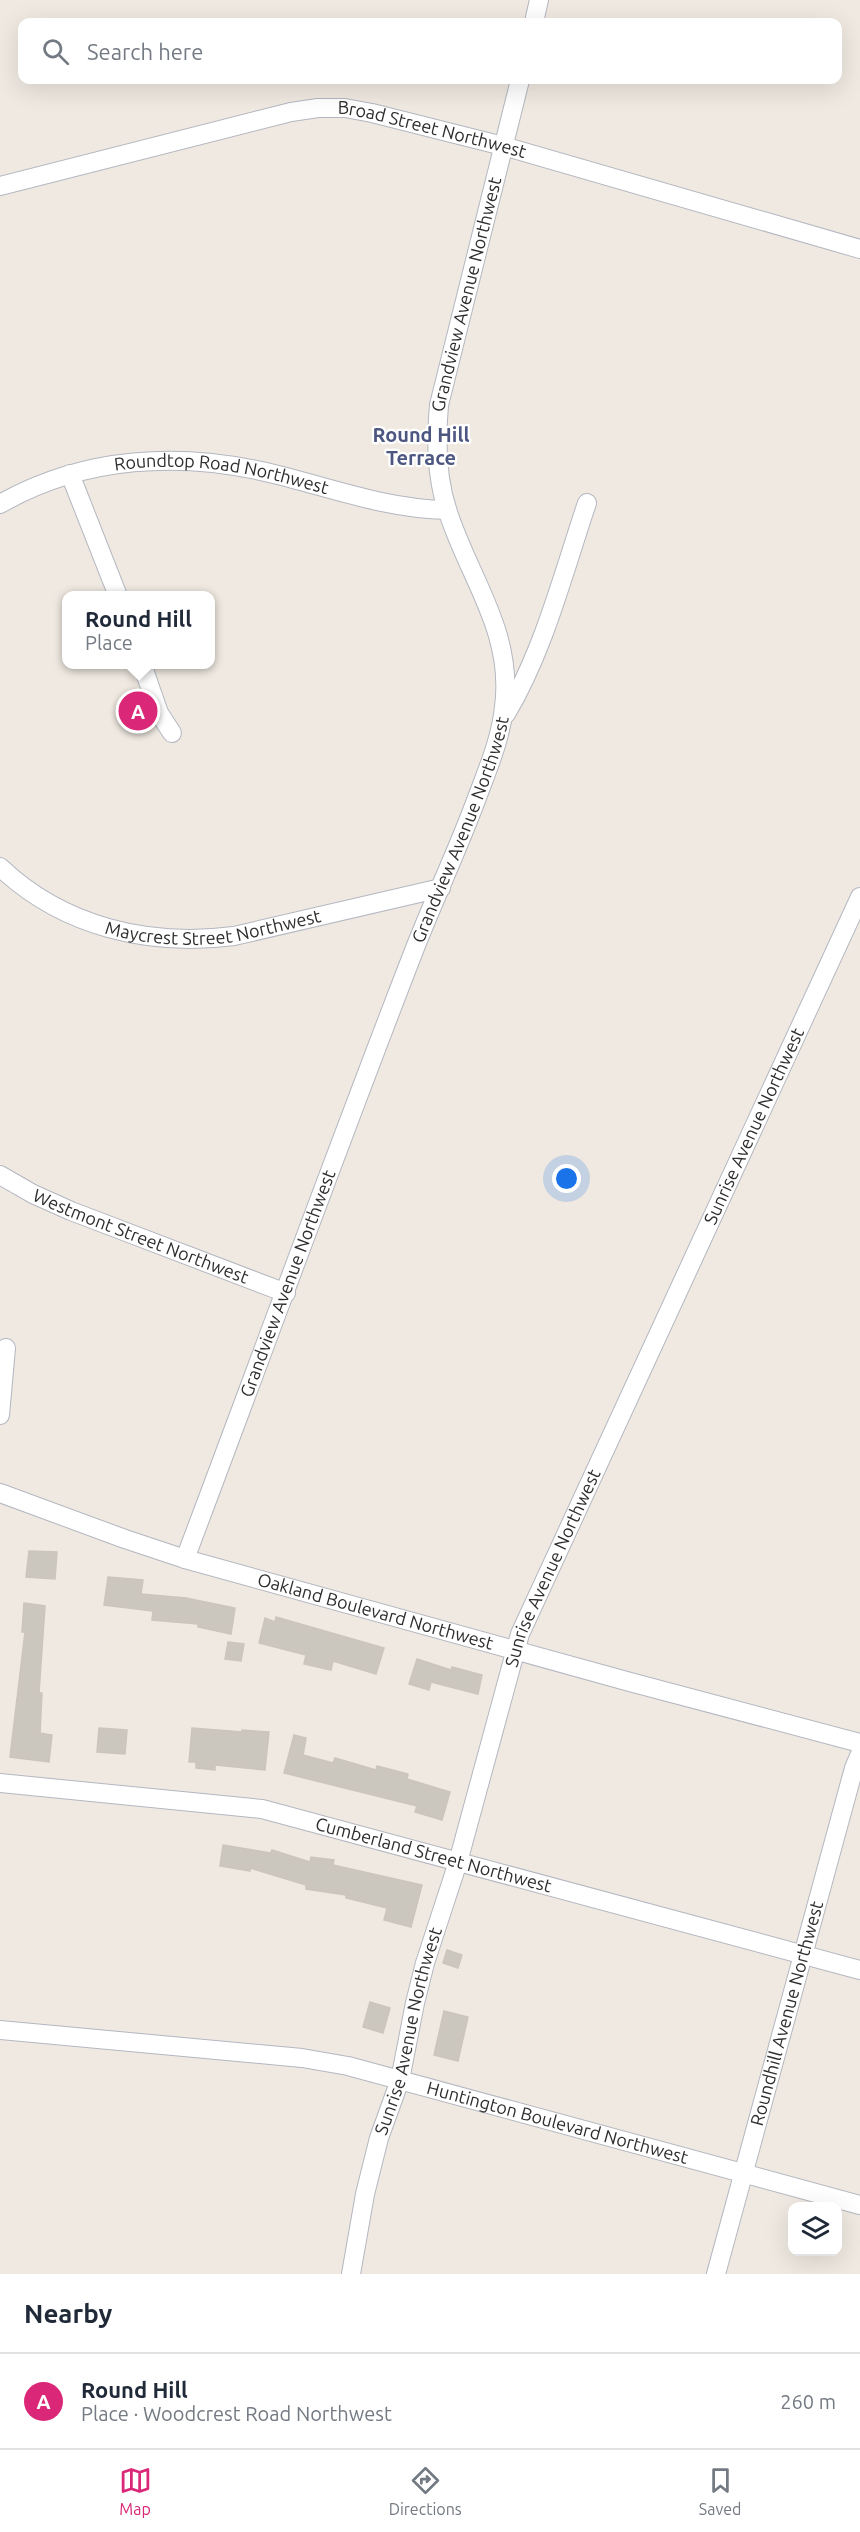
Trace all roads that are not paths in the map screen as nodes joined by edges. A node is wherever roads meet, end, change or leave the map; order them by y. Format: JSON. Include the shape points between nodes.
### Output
{"nodes":[{"id":1,"x":539,"y":0,"type":"edge"},
{"id":2,"x":535,"y":18,"type":"edge"},
{"id":3,"x":519,"y":84,"type":"edge"},
{"id":4,"x":503,"y":146,"type":"junction"},
{"id":5,"x":0,"y":186,"type":"edge"},
{"id":6,"x":860,"y":249,"type":"edge"},
{"id":7,"x":70,"y":474,"type":"junction"},
{"id":8,"x":587,"y":503,"type":"dead end"},
{"id":9,"x":0,"y":504,"type":"edge"},
{"id":10,"x":447,"y":510,"type":"junction"},
{"id":11,"x":116,"y":591,"type":"edge"},
{"id":12,"x":144,"y":669,"type":"edge"},
{"id":13,"x":502,"y":721,"type":"junction"},
{"id":14,"x":172,"y":733,"type":"dead end"},
{"id":15,"x":0,"y":867,"type":"edge"},
{"id":16,"x":441,"y":888,"type":"junction"},
{"id":17,"x":860,"y":897,"type":"edge"},
{"id":18,"x":0,"y":1175,"type":"edge"},
{"id":19,"x":286,"y":1293,"type":"junction"},
{"id":20,"x":6,"y":1348,"type":"dead end"},
{"id":21,"x":0,"y":1415,"type":"edge"},
{"id":22,"x":0,"y":1493,"type":"edge"},
{"id":23,"x":185,"y":1558,"type":"junction"},
{"id":24,"x":514,"y":1650,"type":"junction"},
{"id":25,"x":860,"y":1743,"type":"edge"},
{"id":26,"x":860,"y":1754,"type":"edge"},
{"id":27,"x":0,"y":1783,"type":"edge"},
{"id":28,"x":458,"y":1862,"type":"junction"},
{"id":29,"x":802,"y":1954,"type":"junction"},
{"id":30,"x":860,"y":1970,"type":"edge"},
{"id":31,"x":0,"y":2030,"type":"edge"},
{"id":32,"x":399,"y":2080,"type":"junction"},
{"id":33,"x":744,"y":2174,"type":"junction"},
{"id":34,"x":860,"y":2205,"type":"edge"},
{"id":35,"x":351,"y":2274,"type":"edge"},
{"id":36,"x":716,"y":2274,"type":"edge"}],
"edges":[{"from":1,"to":2,"type":"street"},
{"from":3,"to":4,"type":"street","name":"Grandview Avenue Northwest"},
{"from":4,"to":5,"type":"street","name":"Broad Street Northwest","via":[[372,113],[318,108]]},
{"from":4,"to":6,"type":"street","name":"Broad Street Northwest"},
{"from":4,"to":10,"type":"street","name":"Grandview Avenue Northwest","via":[[438,405],[438,466]]},
{"from":7,"to":9,"type":"street","name":"Roundtop Road Northwest"},
{"from":7,"to":10,"type":"street","name":"Roundtop Road Northwest","via":[[114,464],[184,459],[272,473],[396,506]]},
{"from":7,"to":11,"type":"street"},
{"from":8,"to":13,"type":"street","via":[[535,657]]},
{"from":10,"to":13,"type":"street","name":"Grandview Avenue Northwest","via":[[500,635],[507,683]]},
{"from":12,"to":14,"type":"street","via":[[159,712]]},
{"from":13,"to":16,"type":"street","name":"Grandview Avenue Northwest","via":[[492,760]]},
{"from":15,"to":16,"type":"street","name":"Maycrest Street Northwest","via":[[29,891],[86,922],[172,940],[234,936]]},
{"from":16,"to":19,"type":"street","name":"Grandview Avenue Northwest"},
{"from":17,"to":24,"type":"street","name":"Sunrise Avenue Northwest"},
{"from":18,"to":19,"type":"street","name":"Westmont Street Northwest","via":[[71,1211]]},
{"from":19,"to":23,"type":"street","name":"Grandview Avenue Northwest"},
{"from":20,"to":21,"type":"street"},
{"from":22,"to":23,"type":"street","name":"Oakland Boulevard Northwest"},
{"from":23,"to":24,"type":"street","name":"Oakland Boulevard Northwest"},
{"from":24,"to":25,"type":"street","name":"Oakland Boulevard Northwest"},
{"from":24,"to":28,"type":"street","name":"Sunrise Avenue Northwest"},
{"from":26,"to":29,"type":"street","name":"Roundhill Avenue Northwest"},
{"from":27,"to":28,"type":"street","name":"Cumberland Street Northwest","via":[[262,1809]]},
{"from":28,"to":29,"type":"street","name":"Cumberland Street Northwest"},
{"from":28,"to":32,"type":"street","name":"Sunrise Avenue Northwest","via":[[415,2003]]},
{"from":29,"to":30,"type":"street","name":"Cumberland Street Northwest"},
{"from":29,"to":33,"type":"street","name":"Roundhill Avenue Northwest"},
{"from":31,"to":32,"type":"street","name":"Huntington Boulevard Northwest","via":[[302,2058]]},
{"from":32,"to":33,"type":"street","name":"Huntington Boulevard Northwest"},
{"from":32,"to":35,"type":"street","name":"Sunrise Avenue Northwest","via":[[378,2138]]},
{"from":33,"to":34,"type":"street","name":"Huntington Boulevard Northwest"},
{"from":33,"to":36,"type":"street","name":"Roundhill Avenue Northwest"}]}
